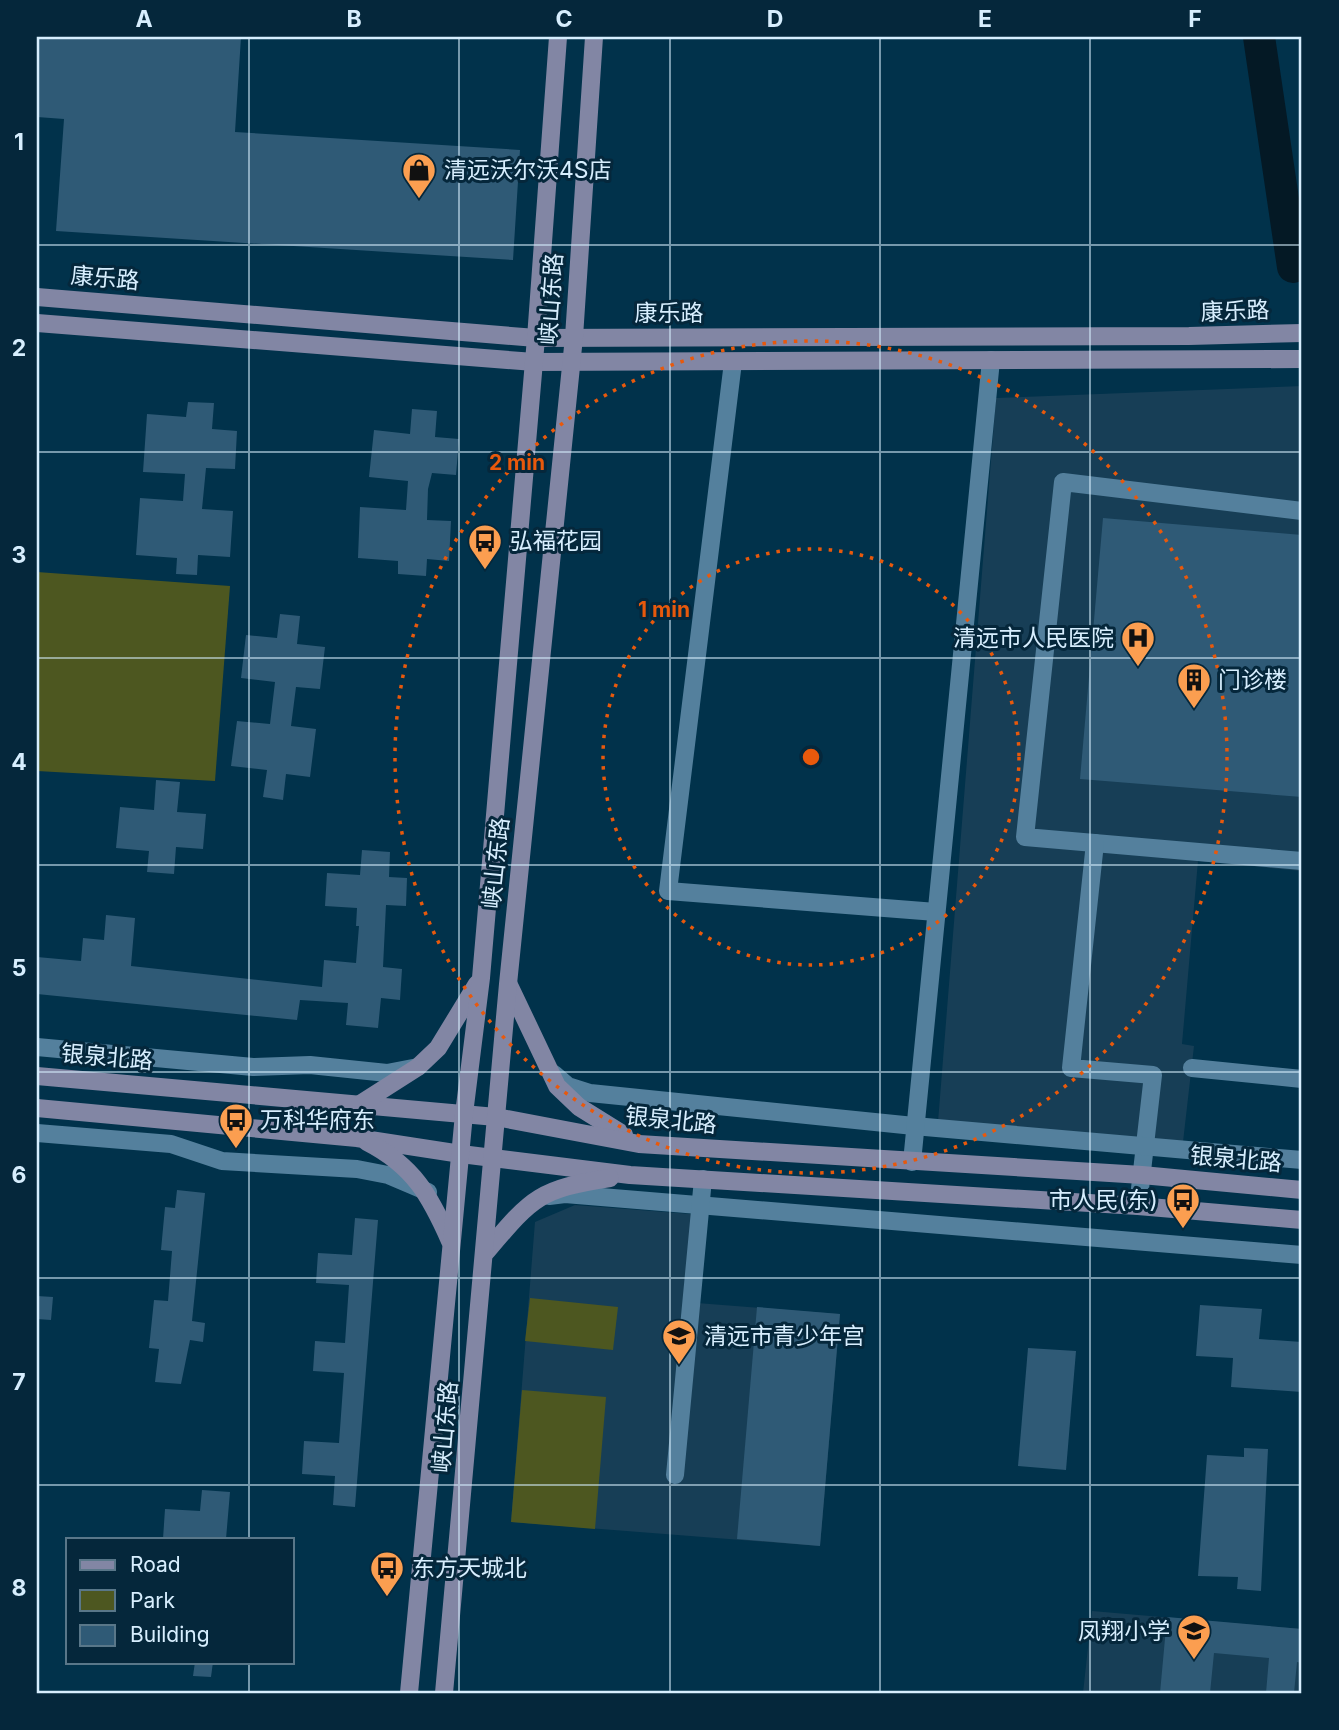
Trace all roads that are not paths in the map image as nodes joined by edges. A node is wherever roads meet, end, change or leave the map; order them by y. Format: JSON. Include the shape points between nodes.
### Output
{"nodes":[{"id":1,"x":558,"y":37,"type":"edge"},
{"id":2,"x":594,"y":37,"type":"edge"},
{"id":3,"x":37,"y":297,"type":"edge"},
{"id":4,"x":37,"y":323,"type":"edge"},
{"id":5,"x":1302,"y":333,"type":"edge"},
{"id":6,"x":574,"y":337,"type":"junction"},
{"id":7,"x":536,"y":338,"type":"junction"},
{"id":8,"x":1302,"y":359,"type":"edge"},
{"id":9,"x":991,"y":360,"type":"junction"},
{"id":10,"x":534,"y":362,"type":"junction"},
{"id":11,"x":571,"y":362,"type":"junction"},
{"id":12,"x":733,"y":362,"type":"junction"},
{"id":13,"x":1302,"y":511,"type":"edge"},
{"id":14,"x":1096,"y":843,"type":"junction"},
{"id":15,"x":1302,"y":862,"type":"edge"},
{"id":16,"x":936,"y":912,"type":"junction"},
{"id":17,"x":481,"y":978,"type":"junction"},
{"id":18,"x":508,"y":984,"type":"junction"},
{"id":19,"x":37,"y":1047,"type":"edge"},
{"id":20,"x":418,"y":1067,"type":"junction"},
{"id":21,"x":546,"y":1067,"type":"junction"},
{"id":22,"x":1192,"y":1069,"type":"dead end"},
{"id":23,"x":37,"y":1076,"type":"edge"},
{"id":24,"x":1302,"y":1079,"type":"edge"},
{"id":25,"x":360,"y":1104,"type":"junction"},
{"id":26,"x":37,"y":1108,"type":"edge"},
{"id":27,"x":464,"y":1114,"type":"junction"},
{"id":28,"x":496,"y":1117,"type":"junction"},
{"id":29,"x":914,"y":1126,"type":"junction"},
{"id":30,"x":37,"y":1133,"type":"edge"},
{"id":31,"x":357,"y":1138,"type":"junction"},
{"id":32,"x":639,"y":1144,"type":"junction"},
{"id":33,"x":1145,"y":1146,"type":"junction"},
{"id":34,"x":461,"y":1154,"type":"junction"},
{"id":35,"x":494,"y":1158,"type":"junction"},
{"id":36,"x":1302,"y":1160,"type":"edge"},
{"id":37,"x":912,"y":1162,"type":"junction"},
{"id":38,"x":630,"y":1175,"type":"junction"},
{"id":39,"x":1142,"y":1175,"type":"junction"},
{"id":40,"x":703,"y":1179,"type":"junction"},
{"id":41,"x":1302,"y":1190,"type":"edge"},
{"id":42,"x":428,"y":1192,"type":"junction"},
{"id":43,"x":699,"y":1203,"type":"junction"},
{"id":44,"x":526,"y":1205,"type":"junction"},
{"id":45,"x":1138,"y":1206,"type":"junction"},
{"id":46,"x":1302,"y":1220,"type":"edge"},
{"id":47,"x":452,"y":1243,"type":"junction"},
{"id":48,"x":486,"y":1252,"type":"junction"},
{"id":49,"x":1302,"y":1255,"type":"edge"},
{"id":50,"x":675,"y":1475,"type":"dead end"},
{"id":51,"x":409,"y":1693,"type":"edge"},
{"id":52,"x":444,"y":1693,"type":"edge"}],
"edges":[{"from":1,"to":7,"type":"main road","name":"峡山东路"},
{"from":2,"to":6,"type":"main road","name":"峡山东路"},
{"from":3,"to":7,"type":"main road","name":"康乐路"},
{"from":4,"to":10,"type":"main road","name":"康乐路"},
{"from":5,"to":6,"type":"main road","name":"康乐路"},
{"from":6,"to":7,"type":"main road","name":"康乐路"},
{"from":6,"to":11,"type":"main road","name":"峡山东路"},
{"from":7,"to":10,"type":"main road","name":"峡山东路"},
{"from":8,"to":9,"type":"main road","name":"康乐路"},
{"from":9,"to":12,"type":"main road","name":"康乐路"},
{"from":9,"to":16,"type":"street"},
{"from":10,"to":11,"type":"main road","name":"康乐路"},
{"from":10,"to":17,"type":"main road","name":"峡山东路"},
{"from":11,"to":12,"type":"main road","name":"康乐路"},
{"from":11,"to":18,"type":"main road","name":"峡山东路"},
{"from":12,"to":16,"type":"street","via":[[668,891]]},
{"from":13,"to":14,"type":"street","via":[[1063,482],[1025,837]]},
{"from":14,"to":15,"type":"street"},
{"from":14,"to":33,"type":"street","via":[[1071,1068],[1153,1075]]},
{"from":16,"to":29,"type":"street"},
{"from":17,"to":20,"type":"main road","via":[[438,1048]]},
{"from":17,"to":27,"type":"main road","name":"峡山东路"},
{"from":18,"to":21,"type":"main road"},
{"from":18,"to":28,"type":"main road","name":"峡山东路"},
{"from":19,"to":20,"type":"street","name":"银泉北路","via":[[253,1067],[310,1065],[387,1073]]},
{"from":20,"to":25,"type":"main road"},
{"from":21,"to":29,"type":"street","name":"银泉北路","via":[[568,1086],[590,1093]]},
{"from":21,"to":32,"type":"main road","via":[[557,1086],[579,1107]]},
{"from":22,"to":24,"type":"street"},
{"from":23,"to":25,"type":"main road","name":"银泉北路"},
{"from":25,"to":27,"type":"main road","name":"银泉北路"},
{"from":26,"to":31,"type":"main road"},
{"from":27,"to":28,"type":"main road","name":"银泉北路"},
{"from":27,"to":34,"type":"main road","name":"峡山东路"},
{"from":28,"to":32,"type":"main road","name":"银泉北路"},
{"from":28,"to":35,"type":"main road","name":"峡山东路"},
{"from":29,"to":33,"type":"street","name":"银泉北路"},
{"from":29,"to":37,"type":"street"},
{"from":30,"to":42,"type":"street","via":[[171,1144],[222,1161],[357,1169],[388,1175]]},
{"from":31,"to":34,"type":"main road"},
{"from":31,"to":42,"type":"main road","via":[[378,1148]]},
{"from":32,"to":37,"type":"main road","name":"银泉北路"},
{"from":33,"to":36,"type":"street","name":"银泉北路"},
{"from":33,"to":39,"type":"street"},
{"from":34,"to":35,"type":"main road"},
{"from":34,"to":47,"type":"main road","name":"峡山东路"},
{"from":35,"to":38,"type":"main road"},
{"from":35,"to":48,"type":"main road","name":"峡山东路"},
{"from":37,"to":39,"type":"main road","name":"银泉北路"},
{"from":38,"to":40,"type":"main road"},
{"from":38,"to":44,"type":"main road","via":[[554,1189]]},
{"from":39,"to":41,"type":"main road","name":"银泉北路"},
{"from":39,"to":45,"type":"street"},
{"from":40,"to":43,"type":"street"},
{"from":40,"to":45,"type":"main road"},
{"from":42,"to":47,"type":"main road"},
{"from":43,"to":44,"type":"street","via":[[565,1194]]},
{"from":43,"to":49,"type":"street"},
{"from":43,"to":50,"type":"street"},
{"from":44,"to":48,"type":"main road"},
{"from":45,"to":46,"type":"main road"},
{"from":47,"to":51,"type":"main road","name":"峡山东路"},
{"from":48,"to":52,"type":"main road","name":"峡山东路"}]}
